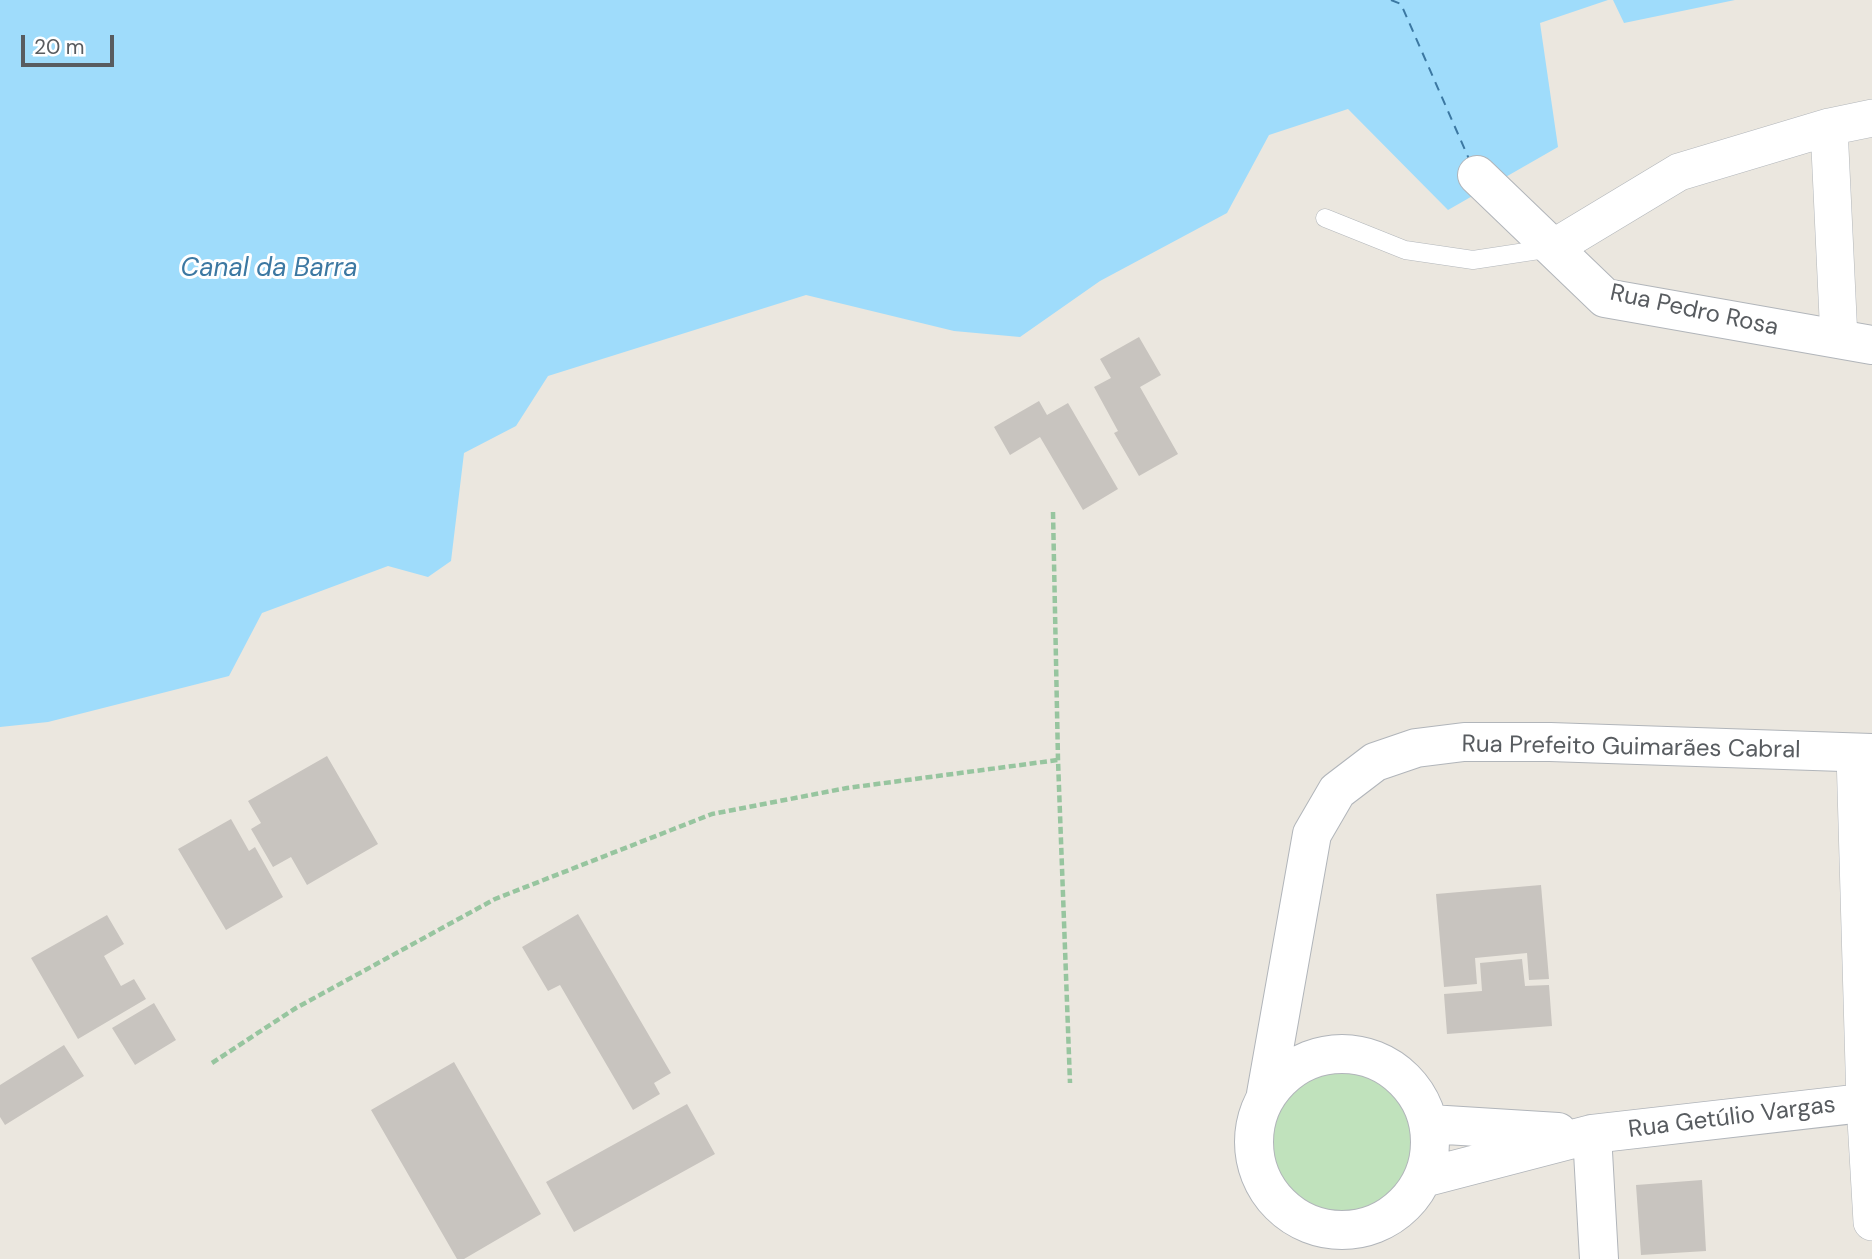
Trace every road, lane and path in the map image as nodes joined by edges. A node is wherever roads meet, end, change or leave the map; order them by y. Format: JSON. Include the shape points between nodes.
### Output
{"nodes":[{"id":1,"x":1872,"y":118,"type":"edge"},
{"id":2,"x":1829,"y":127,"type":"junction"},
{"id":3,"x":1477,"y":176,"type":"dead end"},
{"id":4,"x":1325,"y":218,"type":"dead end"},
{"id":5,"x":1553,"y":248,"type":"junction"},
{"id":6,"x":1855,"y":342,"type":"edge"},
{"id":7,"x":1053,"y":512,"type":"dead end"},
{"id":8,"x":1863,"y":753,"type":"edge"},
{"id":9,"x":1058,"y":760,"type":"junction"},
{"id":10,"x":212,"y":1063,"type":"dead end"},
{"id":11,"x":1070,"y":1083,"type":"dead end"},
{"id":12,"x":1266,"y":1094,"type":"junction"},
{"id":13,"x":1869,"y":1102,"type":"edge"},
{"id":14,"x":1430,"y":1124,"type":"junction"},
{"id":15,"x":1592,"y":1134,"type":"junction"},
{"id":16,"x":1423,"y":1178,"type":"junction"},
{"id":17,"x":1872,"y":1222,"type":"edge"},
{"id":18,"x":1329,"y":1244,"type":"edge"},
{"id":19,"x":1599,"y":1259,"type":"edge"}],
"edges":[{"from":1,"to":2,"type":"street"},
{"from":2,"to":5,"type":"street","via":[[1679,172]]},
{"from":2,"to":6,"type":"street"},
{"from":3,"to":5,"type":"main road","name":"Rua Pedro Rosa"},
{"from":4,"to":5,"type":"lane","via":[[1405,250],[1473,260]]},
{"from":5,"to":6,"type":"main road","name":"Rua Pedro Rosa","via":[[1605,298]]},
{"from":7,"to":9,"type":"path"},
{"from":8,"to":12,"type":"main road","name":"Rua Prefeito Guimarães Cabral","via":[[1464,742],[1416,748],[1375,762],[1337,791],[1312,834]]},
{"from":8,"to":13,"type":"street"},
{"from":9,"to":10,"type":"path","via":[[847,788],[712,814],[495,899],[296,1009]]},
{"from":9,"to":11,"type":"path"},
{"from":12,"to":14,"type":"main road","via":[[1287,1072],[1314,1057],[1344,1052],[1373,1058],[1399,1073],[1419,1096]]},
{"from":12,"to":18,"type":"main road","via":[[1255,1120],[1252,1149],[1260,1177],[1276,1202]]},
{"from":13,"to":15,"type":"main road","name":"Rua Getúlio Vargas"},
{"from":13,"to":17,"type":"street"},
{"from":14,"to":15,"type":"main road","name":"Rua Getúlio Vargas"},
{"from":14,"to":16,"type":"main road","via":[[1430,1154]]},
{"from":15,"to":16,"type":"main road","name":"Rua Getúlio Vargas"},
{"from":15,"to":19,"type":"main road"},
{"from":16,"to":18,"type":"main road","via":[[1410,1199],[1392,1215]]}]}
